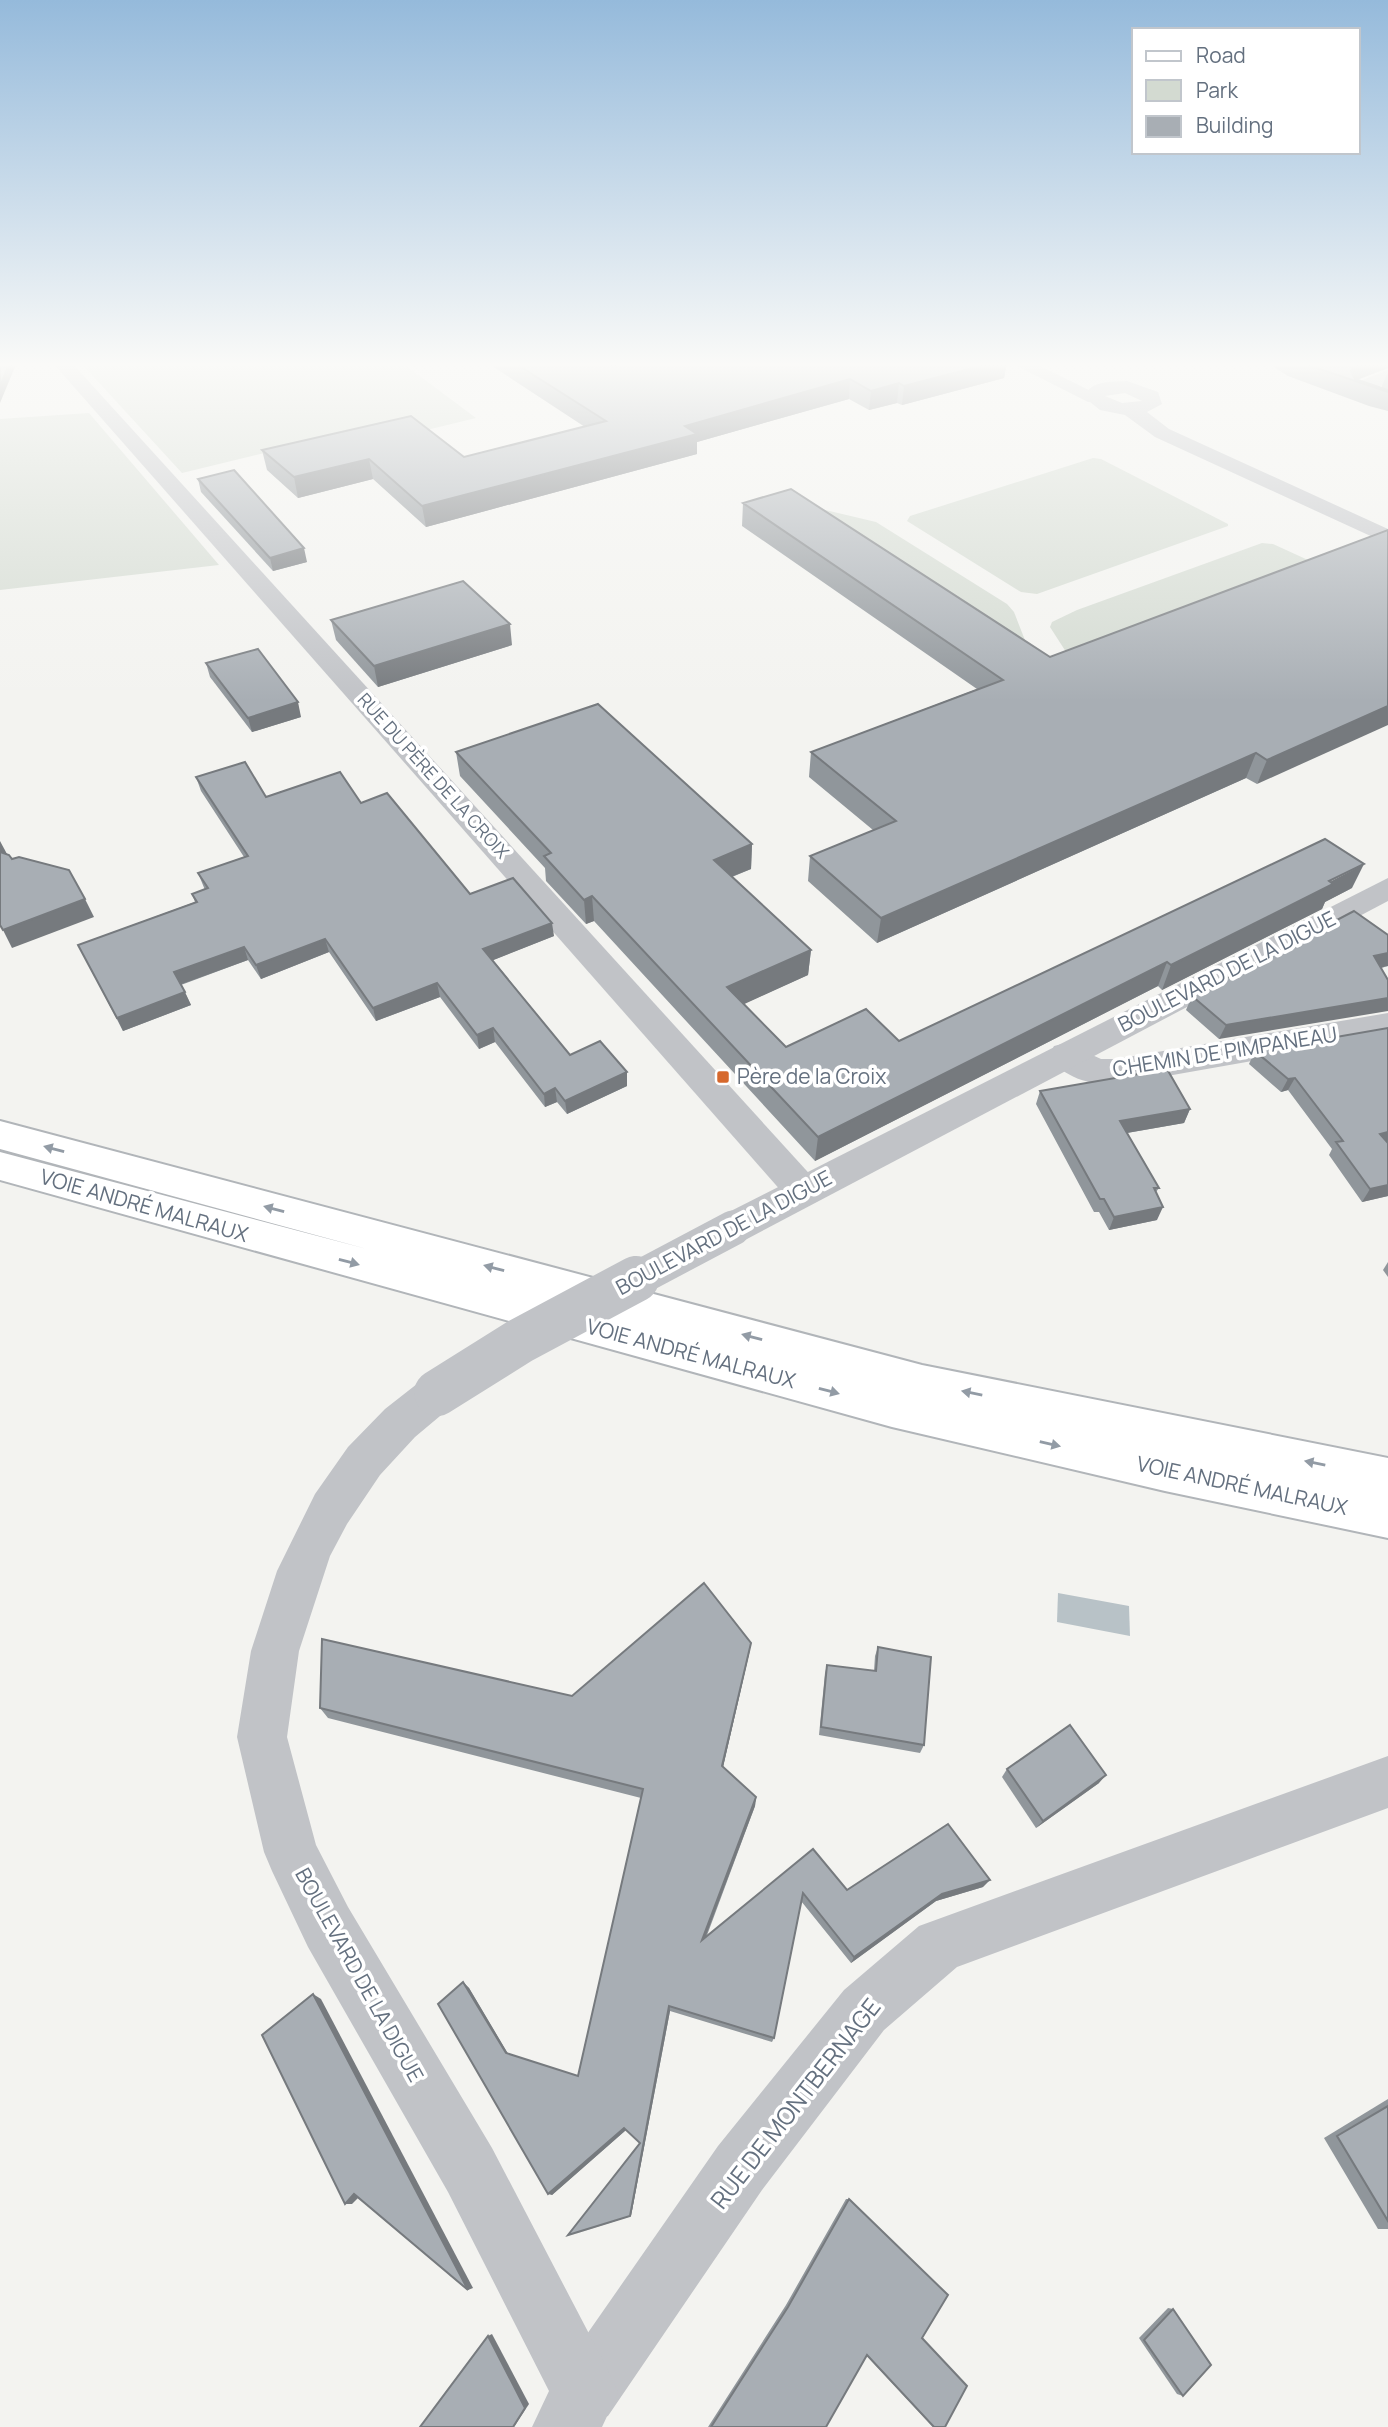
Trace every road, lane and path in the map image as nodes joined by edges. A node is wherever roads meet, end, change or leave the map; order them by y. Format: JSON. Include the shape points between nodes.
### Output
{"nodes":[{"id":1,"x":162,"y":475,"type":"edge"},
{"id":2,"x":1258,"y":475,"type":"edge"},
{"id":3,"x":1388,"y":537,"type":"edge"},
{"id":4,"x":1388,"y":888,"type":"edge"},
{"id":5,"x":1388,"y":1025,"type":"edge"},
{"id":6,"x":1066,"y":1055,"type":"junction"},
{"id":7,"x":0,"y":1135,"type":"edge"},
{"id":8,"x":0,"y":1166,"type":"edge"},
{"id":9,"x":803,"y":1191,"type":"junction"},
{"id":10,"x":1388,"y":1478,"type":"edge"},
{"id":11,"x":1388,"y":1517,"type":"edge"},
{"id":12,"x":1388,"y":1782,"type":"edge"},
{"id":13,"x":575,"y":2410,"type":"edge"}],
"edges":[{"from":1,"to":9,"type":"street","name":"RUE DU PÈRE DE LA CROIX"},
{"from":2,"to":3,"type":"street"},
{"from":4,"to":6,"type":"street","name":"BOULEVARD DE LA DIGUE"},
{"from":5,"to":6,"type":"street","name":"CHEMIN DE PIMPANEAU","via":[[1116,1072],[1095,1072]]},
{"from":6,"to":9,"type":"street","name":"BOULEVARD DE LA DIGUE"},
{"from":10,"to":7,"type":"main road","name":"VOIE ANDRÉ MALRAUX","one_way":true,"via":[[922,1383]]},
{"from":8,"to":11,"type":"main road","name":"VOIE ANDRÉ MALRAUX","one_way":true,"via":[[892,1408]]},
{"from":9,"to":13,"type":"street","name":"BOULEVARD DE LA DIGUE","bridge":true,"via":[[520,1341],[437,1393],[400,1423],[364,1461],[331,1509],[300,1572],[275,1651],[262,1737],[291,1852],[328,1927],[470,2170]]},
{"from":12,"to":13,"type":"street","name":"RUE DE MONTBERNAGE","via":[[939,1947],[864,2010],[740,2168]]}]}
